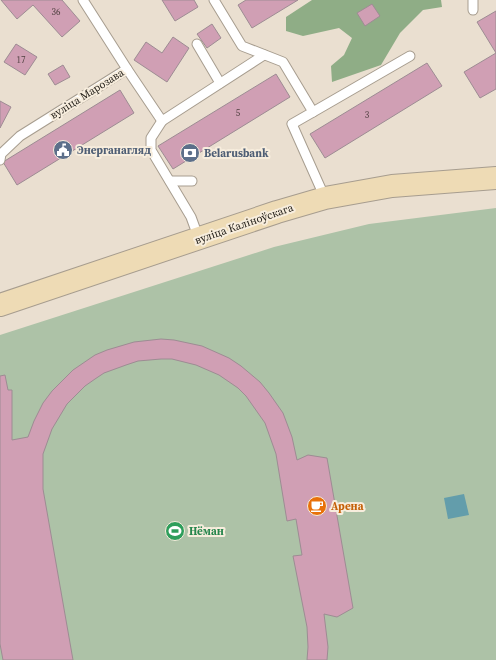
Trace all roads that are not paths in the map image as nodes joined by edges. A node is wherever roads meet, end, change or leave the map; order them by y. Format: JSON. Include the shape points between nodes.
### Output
{"nodes":[{"id":1,"x":83,"y":0,"type":"edge"},
{"id":2,"x":214,"y":0,"type":"edge"},
{"id":3,"x":473,"y":0,"type":"edge"},
{"id":4,"x":473,"y":10,"type":"dead end"},
{"id":5,"x":196,"y":44,"type":"dead end"},
{"id":6,"x":264,"y":54,"type":"junction"},
{"id":7,"x":410,"y":56,"type":"dead end"},
{"id":8,"x":128,"y":69,"type":"junction"},
{"id":9,"x":220,"y":83,"type":"junction"},
{"id":10,"x":313,"y":112,"type":"junction"},
{"id":11,"x":162,"y":121,"type":"junction"},
{"id":12,"x":0,"y":160,"type":"edge"},
{"id":13,"x":496,"y":178,"type":"edge"},
{"id":14,"x":170,"y":181,"type":"junction"},
{"id":15,"x":192,"y":181,"type":"dead end"},
{"id":16,"x":325,"y":198,"type":"junction"},
{"id":17,"x":199,"y":239,"type":"junction"},
{"id":18,"x":0,"y":305,"type":"edge"}],
"edges":[{"from":1,"to":8,"type":"lane"},
{"from":2,"to":6,"type":"lane","via":[[242,46]]},
{"from":3,"to":4,"type":"lane"},
{"from":5,"to":9,"type":"lane"},
{"from":6,"to":9,"type":"lane"},
{"from":6,"to":10,"type":"lane","via":[[283,62]]},
{"from":7,"to":10,"type":"lane"},
{"from":8,"to":11,"type":"lane","name":"вуліца Марозава"},
{"from":8,"to":12,"type":"lane","name":"вуліца Марозава","via":[[20,136],[1,154]]},
{"from":9,"to":11,"type":"lane"},
{"from":10,"to":16,"type":"lane","via":[[292,124]]},
{"from":11,"to":14,"type":"lane","via":[[151,138],[150,150]]},
{"from":13,"to":16,"type":"main road","name":"вуліца Каліноўскага","via":[[392,186]]},
{"from":14,"to":15,"type":"lane"},
{"from":14,"to":17,"type":"lane","via":[[191,217]]},
{"from":16,"to":17,"type":"main road","name":"вуліца Каліноўскага"},
{"from":17,"to":18,"type":"main road","name":"вуліца Каліноўскага"}]}
